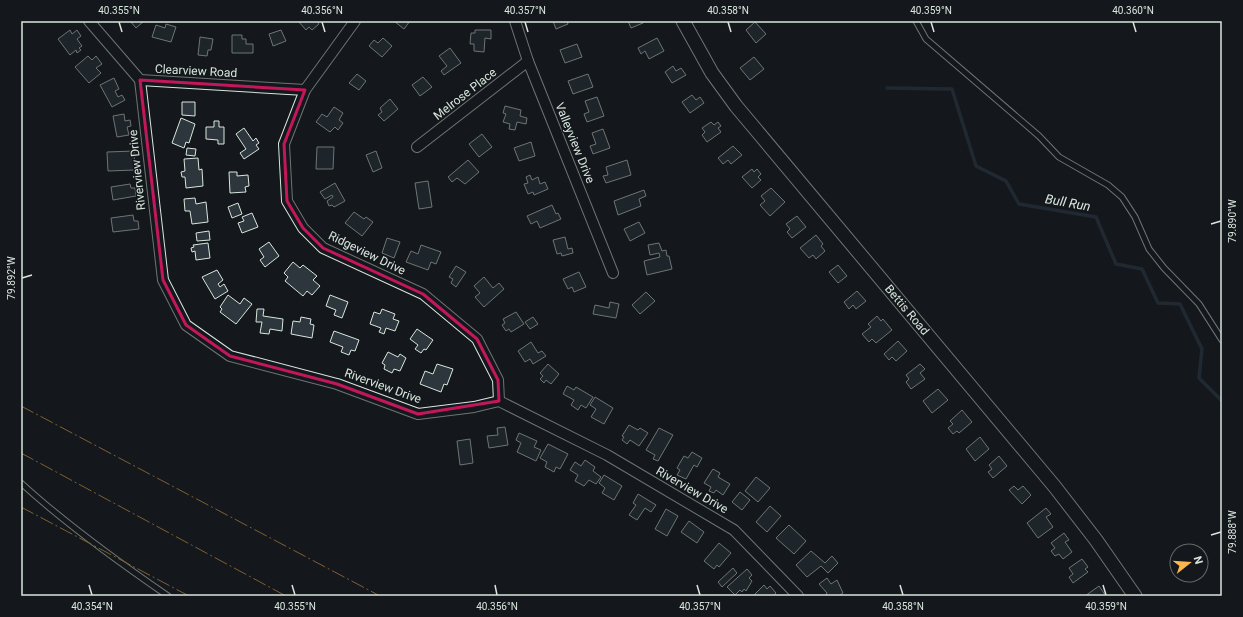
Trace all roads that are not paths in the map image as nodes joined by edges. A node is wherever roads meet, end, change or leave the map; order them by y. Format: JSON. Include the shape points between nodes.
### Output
{"nodes":[{"id":1,"x":89,"y":21,"type":"edge"},
{"id":2,"x":355,"y":21,"type":"edge"},
{"id":3,"x":515,"y":21,"type":"edge"},
{"id":4,"x":683,"y":21,"type":"edge"},
{"id":5,"x":916,"y":21,"type":"edge"},
{"id":6,"x":528,"y":61,"type":"junction"},
{"id":7,"x":140,"y":80,"type":"junction"},
{"id":8,"x":304,"y":90,"type":"junction"},
{"id":9,"x":417,"y":147,"type":"dead end"},
{"id":10,"x":613,"y":273,"type":"dead end"},
{"id":11,"x":1222,"y":340,"type":"edge"},
{"id":12,"x":499,"y":401,"type":"junction"},
{"id":13,"x":21,"y":483,"type":"edge"},
{"id":14,"x":168,"y":596,"type":"edge"},
{"id":15,"x":798,"y":596,"type":"edge"},
{"id":16,"x":1135,"y":596,"type":"edge"}],
"edges":[{"from":1,"to":7,"type":"street","name":"Clearview Road"},
{"from":2,"to":8,"type":"street","name":"Ridgeview Drive"},
{"from":3,"to":6,"type":"street","name":"Valleyview Drive"},
{"from":4,"to":16,"type":"street","name":"Bettis Road","via":[[712,73],[736,106],[1055,487]]},
{"from":5,"to":11,"type":"lane","via":[[926,38],[1039,136],[1059,157],[1108,185],[1122,197],[1135,217],[1149,249],[1199,304]]},
{"from":6,"to":9,"type":"street","name":"Melrose Place"},
{"from":6,"to":10,"type":"street","name":"Valleyview Drive"},
{"from":7,"to":8,"type":"street","name":"Clearview Road"},
{"from":7,"to":12,"type":"street","name":"Riverview Drive","via":[[163,280],[186,325],[230,356],[337,384],[418,414],[474,408]]},
{"from":8,"to":12,"type":"street","name":"Ridgeview Drive","via":[[284,144],[287,201],[303,228],[323,248],[423,294],[477,339],[498,380]]},
{"from":12,"to":15,"type":"street","name":"Riverview Drive","via":[[607,455],[734,530]]},
{"from":13,"to":14,"type":"lane","via":[[47,507],[114,559]]}]}
